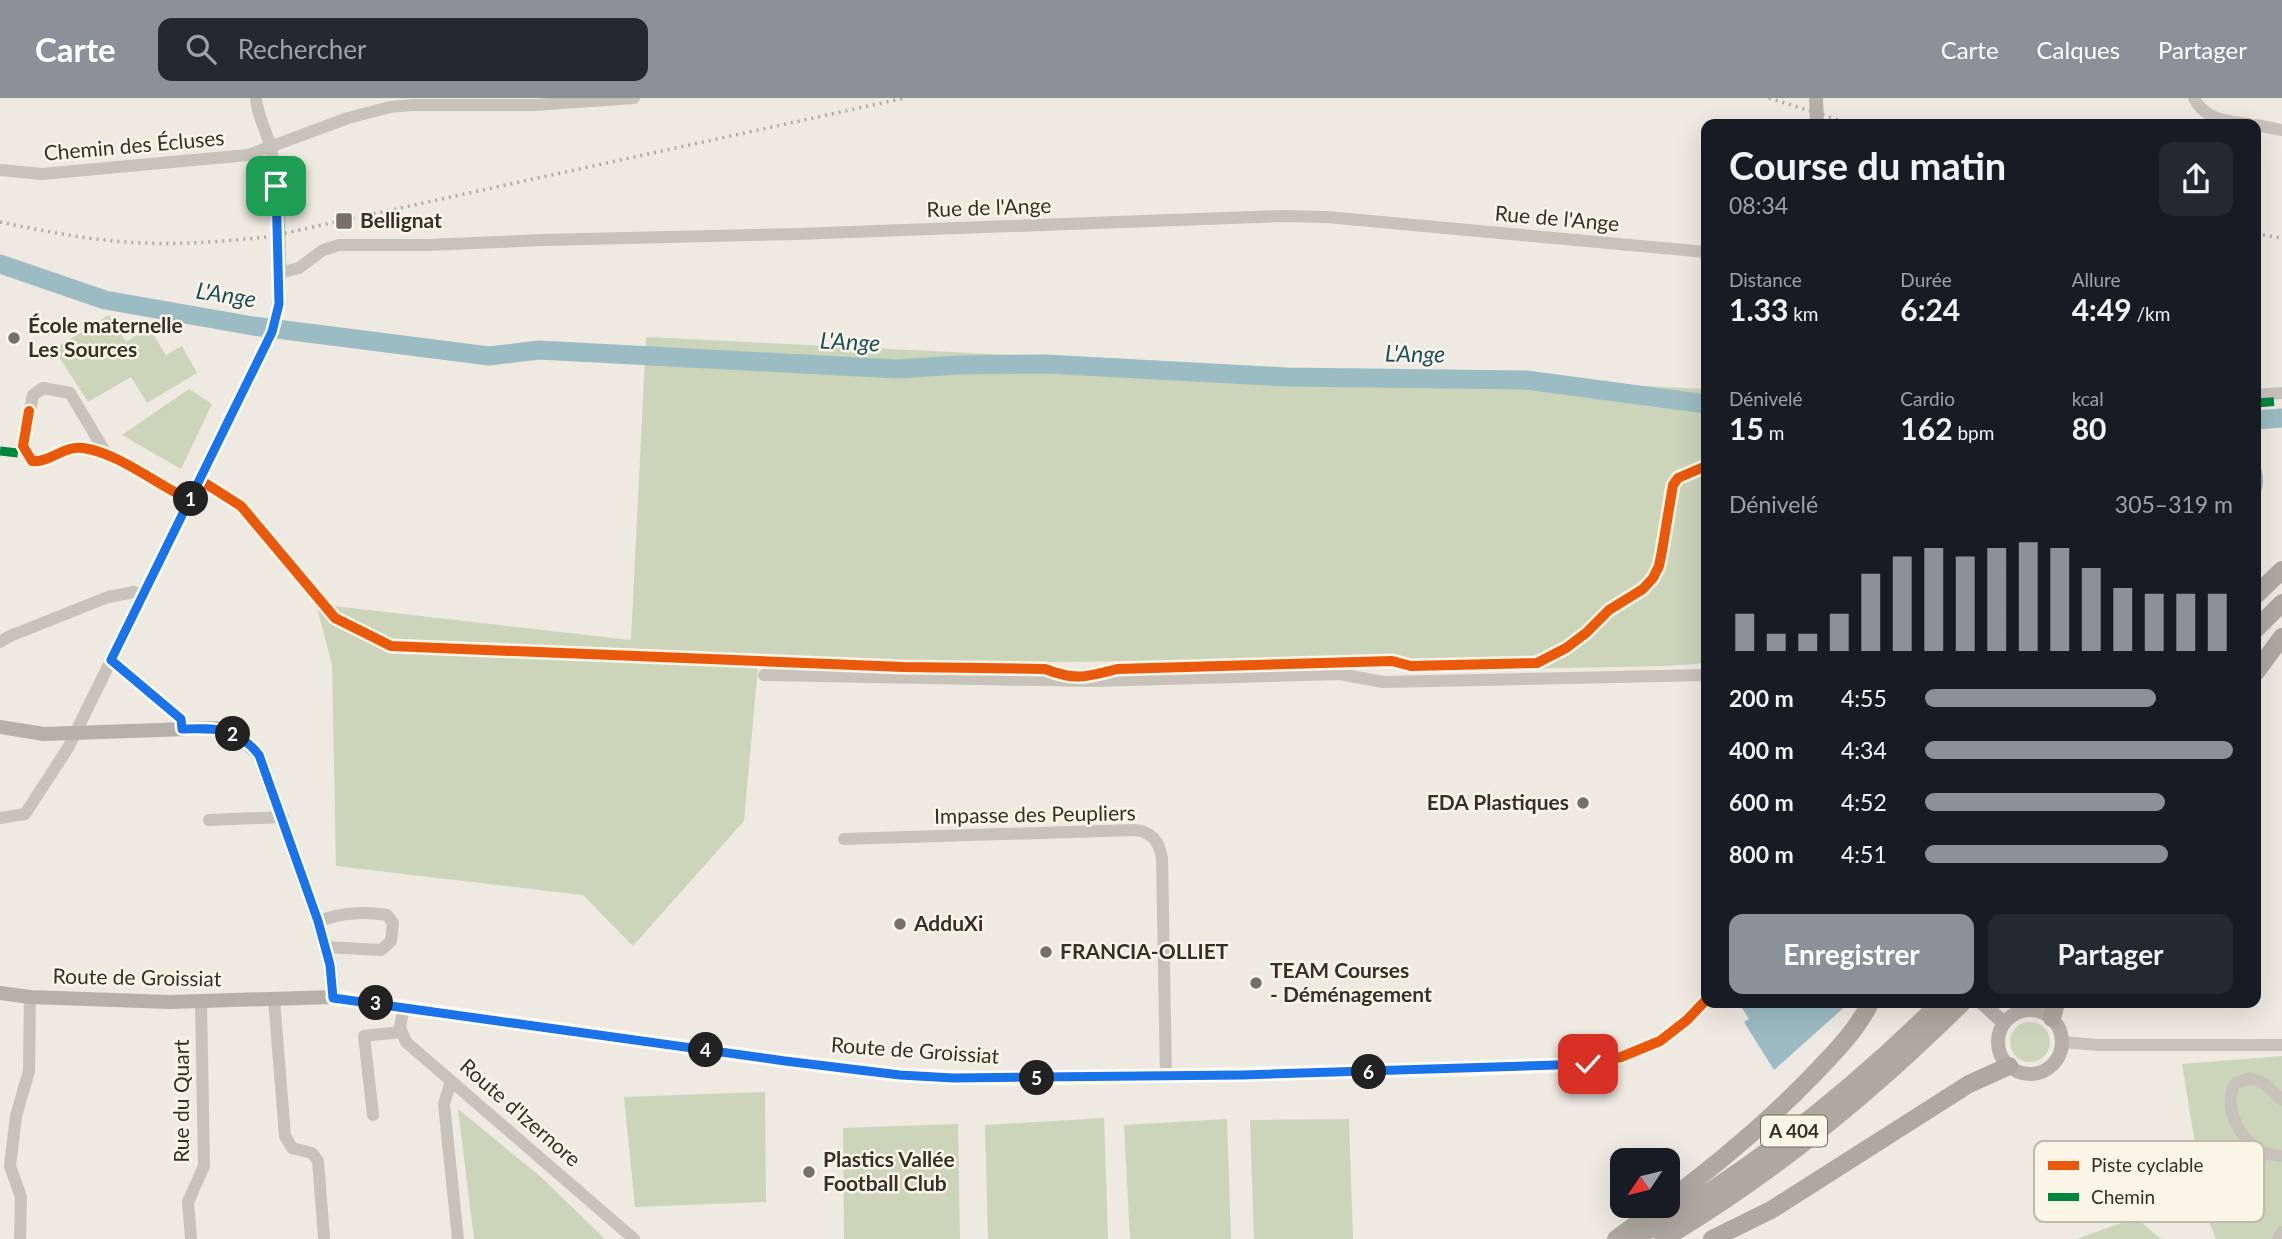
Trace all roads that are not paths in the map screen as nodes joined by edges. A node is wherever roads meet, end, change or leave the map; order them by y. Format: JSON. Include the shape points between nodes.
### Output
{"nodes":[{"id":1,"x":256,"y":98,"type":"edge"},
{"id":2,"x":634,"y":98,"type":"edge"},
{"id":3,"x":1816,"y":98,"type":"edge"},
{"id":4,"x":2194,"y":98,"type":"edge"},
{"id":5,"x":1817,"y":119,"type":"edge"},
{"id":6,"x":2218,"y":119,"type":"edge"},
{"id":7,"x":2261,"y":126,"type":"edge"},
{"id":8,"x":2282,"y":130,"type":"edge"},
{"id":9,"x":271,"y":148,"type":"junction"},
{"id":10,"x":0,"y":170,"type":"edge"},
{"id":11,"x":1701,"y":252,"type":"edge"},
{"id":12,"x":279,"y":273,"type":"junction"},
{"id":13,"x":2282,"y":393,"type":"edge"},
{"id":14,"x":2261,"y":395,"type":"edge"},
{"id":15,"x":107,"y":455,"type":"junction"},
{"id":16,"x":190,"y":500,"type":"junction"},
{"id":17,"x":2282,"y":570,"type":"edge"},
{"id":18,"x":2261,"y":590,"type":"edge"},
{"id":19,"x":143,"y":596,"type":"junction"},
{"id":20,"x":2282,"y":603,"type":"edge"},
{"id":21,"x":2261,"y":624,"type":"edge"},
{"id":22,"x":2282,"y":626,"type":"edge"},
{"id":23,"x":2282,"y":637,"type":"edge"},
{"id":24,"x":0,"y":642,"type":"edge"},
{"id":25,"x":2261,"y":648,"type":"edge"},
{"id":26,"x":111,"y":660,"type":"junction"},
{"id":27,"x":2261,"y":665,"type":"edge"},
{"id":28,"x":764,"y":675,"type":"dead end"},
{"id":29,"x":1701,"y":675,"type":"edge"},
{"id":30,"x":0,"y":727,"type":"edge"},
{"id":31,"x":182,"y":729,"type":"junction"},
{"id":32,"x":75,"y":733,"type":"junction"},
{"id":33,"x":283,"y":817,"type":"junction"},
{"id":34,"x":0,"y":818,"type":"edge"},
{"id":35,"x":209,"y":820,"type":"dead end"},
{"id":36,"x":844,"y":839,"type":"dead end"},
{"id":37,"x":318,"y":921,"type":"junction"},
{"id":38,"x":326,"y":947,"type":"junction"},
{"id":39,"x":0,"y":993,"type":"edge"},
{"id":40,"x":30,"y":998,"type":"junction"},
{"id":41,"x":333,"y":998,"type":"junction"},
{"id":42,"x":274,"y":999,"type":"junction"},
{"id":43,"x":201,"y":1002,"type":"junction"},
{"id":44,"x":1701,"y":1005,"type":"edge"},
{"id":45,"x":404,"y":1007,"type":"junction"},
{"id":46,"x":1867,"y":1008,"type":"edge"},
{"id":47,"x":1935,"y":1008,"type":"edge"},
{"id":48,"x":1957,"y":1008,"type":"edge"},
{"id":49,"x":1988,"y":1008,"type":"edge"},
{"id":50,"x":2054,"y":1011,"type":"edge"},
{"id":51,"x":2004,"y":1023,"type":"junction"},
{"id":52,"x":401,"y":1032,"type":"junction"},
{"id":53,"x":2063,"y":1042,"type":"junction"},
{"id":54,"x":2282,"y":1045,"type":"edge"},
{"id":55,"x":2009,"y":1066,"type":"junction"},
{"id":56,"x":1166,"y":1076,"type":"junction"},
{"id":57,"x":451,"y":1081,"type":"junction"},
{"id":58,"x":2282,"y":1100,"type":"edge"},
{"id":59,"x":373,"y":1115,"type":"dead end"},
{"id":60,"x":2249,"y":1141,"type":"edge"},
{"id":61,"x":2264,"y":1153,"type":"edge"},
{"id":62,"x":2282,"y":1156,"type":"edge"},
{"id":63,"x":1680,"y":1192,"type":"edge"},
{"id":64,"x":1645,"y":1218,"type":"edge"},
{"id":65,"x":2282,"y":1232,"type":"edge"},
{"id":66,"x":324,"y":1237,"type":"edge"},
{"id":67,"x":20,"y":1239,"type":"edge"},
{"id":68,"x":191,"y":1239,"type":"edge"},
{"id":69,"x":457,"y":1239,"type":"edge"},
{"id":70,"x":634,"y":1239,"type":"edge"},
{"id":71,"x":1616,"y":1239,"type":"edge"},
{"id":72,"x":1633,"y":1239,"type":"edge"},
{"id":73,"x":1663,"y":1239,"type":"edge"},
{"id":74,"x":1712,"y":1239,"type":"edge"},
{"id":75,"x":2278,"y":1239,"type":"edge"}],
"edges":[{"from":1,"to":9,"type":"street","via":[[257,114]]},
{"from":2,"to":9,"type":"street","name":"Chemin des Écluses","via":[[535,106],[390,107]]},
{"from":3,"to":5,"type":"main road","bridge":true},
{"from":4,"to":6,"type":"street"},
{"from":7,"to":8,"type":"street"},
{"from":9,"to":10,"type":"street","name":"Chemin des Écluses","via":[[248,155],[42,174]]},
{"from":9,"to":12,"type":"street"},
{"from":11,"to":12,"type":"street","name":"Rue de l'Ange","via":[[1327,218],[1270,217],[339,245],[323,250],[299,268]]},
{"from":12,"to":16,"type":"street","via":[[276,319],[267,345]]},
{"from":13,"to":14,"type":"street"},
{"from":15,"to":15,"type":"street","via":[[70,393],[37,390],[23,446],[32,461],[72,448]]},
{"from":15,"to":16,"type":"street"},
{"from":16,"to":19,"type":"street"},
{"from":17,"to":18,"type":"highway"},
{"from":19,"to":24,"type":"street","via":[[134,592],[108,597]]},
{"from":19,"to":26,"type":"street"},
{"from":20,"to":21,"type":"highway"},
{"from":22,"to":25,"type":"highway"},
{"from":23,"to":27,"type":"highway"},
{"from":26,"to":31,"type":"street","via":[[181,719]]},
{"from":26,"to":32,"type":"street"},
{"from":28,"to":29,"type":"street","via":[[1093,681],[1340,674],[1383,682]]},
{"from":30,"to":32,"type":"main road"},
{"from":31,"to":32,"type":"main road"},
{"from":31,"to":33,"type":"main road","via":[[216,728],[252,746]]},
{"from":32,"to":34,"type":"street","via":[[25,814]]},
{"from":33,"to":35,"type":"street"},
{"from":33,"to":37,"type":"main road"},
{"from":36,"to":56,"type":"street","name":"Impasse des Peupliers","via":[[1135,830],[1154,837],[1162,858]]},
{"from":37,"to":38,"type":"main road"},
{"from":37,"to":38,"type":"street","via":[[369,912],[387,915],[393,923],[391,941],[382,950]]},
{"from":38,"to":41,"type":"main road"},
{"from":39,"to":40,"type":"main road","name":"Route de Groissiat"},
{"from":40,"to":43,"type":"main road","name":"Route de Groissiat"},
{"from":40,"to":67,"type":"street","via":[[29,1071],[16,1116],[10,1166],[21,1197]]},
{"from":41,"to":42,"type":"main road","name":"Route de Groissiat"},
{"from":41,"to":45,"type":"main road","name":"Route de Groissiat"},
{"from":42,"to":43,"type":"main road","name":"Route de Groissiat"},
{"from":42,"to":66,"type":"street","via":[[285,1136],[292,1149],[312,1153],[318,1161]]},
{"from":43,"to":68,"type":"street","name":"Rue du Quart","via":[[204,1166],[188,1202]]},
{"from":44,"to":56,"type":"main road","name":"Route de Groissiat","via":[[1660,1041],[1622,1057],[1588,1064]]},
{"from":45,"to":52,"type":"street"},
{"from":45,"to":56,"type":"main road","name":"Route de Groissiat","via":[[900,1075],[1008,1079]]},
{"from":46,"to":63,"type":"highway","via":[[1858,1025],[1779,1110]]},
{"from":47,"to":72,"type":"highway","number":"A 404","via":[[1802,1126]]},
{"from":48,"to":73,"type":"highway","number":"A 404","via":[[1819,1131]]},
{"from":49,"to":51,"type":"main road"},
{"from":50,"to":51,"type":"main road","via":[[2016,1013]]},
{"from":50,"to":53,"type":"main road"},
{"from":51,"to":55,"type":"main road","via":[[1998,1047]]},
{"from":52,"to":57,"type":"street","name":"Route d'Izernore"},
{"from":52,"to":59,"type":"street","via":[[364,1035]]},
{"from":53,"to":54,"type":"street"},
{"from":53,"to":55,"type":"main road","via":[[2055,1063],[2039,1073]]},
{"from":55,"to":74,"type":"highway","via":[[1981,1077],[1797,1194]]},
{"from":57,"to":69,"type":"street","via":[[444,1104]]},
{"from":57,"to":70,"type":"street","name":"Route d'Izernore"},
{"from":58,"to":60,"type":"street","via":[[2265,1084],[2250,1078],[2236,1083],[2230,1096],[2234,1114]]},
{"from":61,"to":62,"type":"street"},
{"from":64,"to":71,"type":"highway"},
{"from":65,"to":75,"type":"street"}]}
